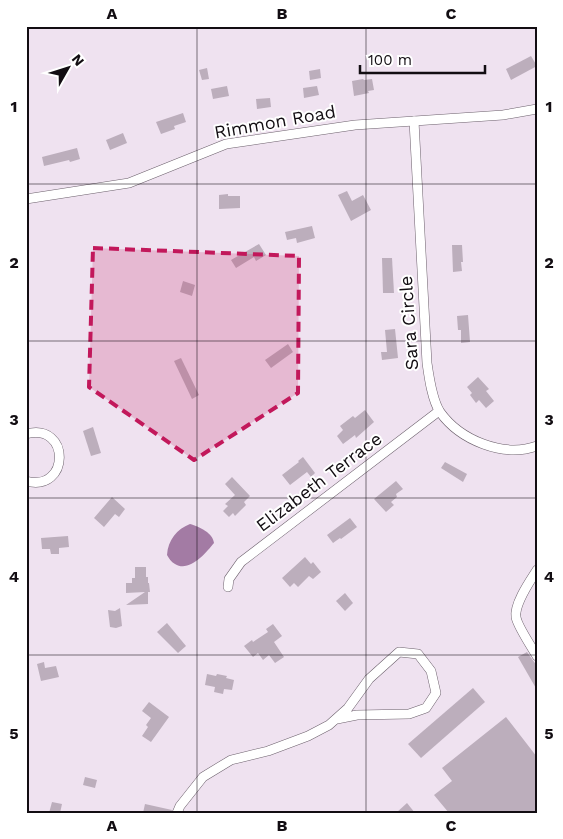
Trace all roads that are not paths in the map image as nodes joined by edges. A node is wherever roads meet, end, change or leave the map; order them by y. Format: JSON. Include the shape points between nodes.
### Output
{"nodes":[{"id":1,"x":537,"y":109,"type":"edge"},
{"id":2,"x":414,"y":121,"type":"junction"},
{"id":3,"x":26,"y":199,"type":"edge"},
{"id":4,"x":439,"y":411,"type":"junction"},
{"id":5,"x":26,"y":434,"type":"edge"},
{"id":6,"x":537,"y":446,"type":"edge"},
{"id":7,"x":26,"y":481,"type":"edge"},
{"id":8,"x":537,"y":570,"type":"edge"},
{"id":9,"x":228,"y":587,"type":"dead end"},
{"id":10,"x":537,"y":656,"type":"edge"},
{"id":11,"x":336,"y":719,"type":"junction"},
{"id":12,"x":177,"y":813,"type":"edge"}],
"edges":[{"from":1,"to":2,"type":"street","name":"Rimmon Road","via":[[503,115]]},
{"from":2,"to":3,"type":"street","name":"Rimmon Road","via":[[355,125],[226,144],[129,183]]},
{"from":2,"to":4,"type":"street","name":"Sara Circle","via":[[427,363],[430,386]]},
{"from":4,"to":6,"type":"street","name":"Sara Circle","via":[[469,438],[488,446],[510,450]]},
{"from":4,"to":9,"type":"street","name":"Elizabeth Terrace","via":[[241,562],[229,579]]},
{"from":5,"to":7,"type":"street","via":[[40,432],[50,437],[57,445],[60,459],[56,472],[47,479]]},
{"from":8,"to":10,"type":"street","via":[[521,597],[516,618]]},
{"from":11,"to":11,"type":"street","via":[[369,679],[400,652],[418,654],[431,671],[436,693],[426,708],[410,714],[357,715]]},
{"from":11,"to":12,"type":"street","via":[[308,736],[231,760],[203,777]]}]}
